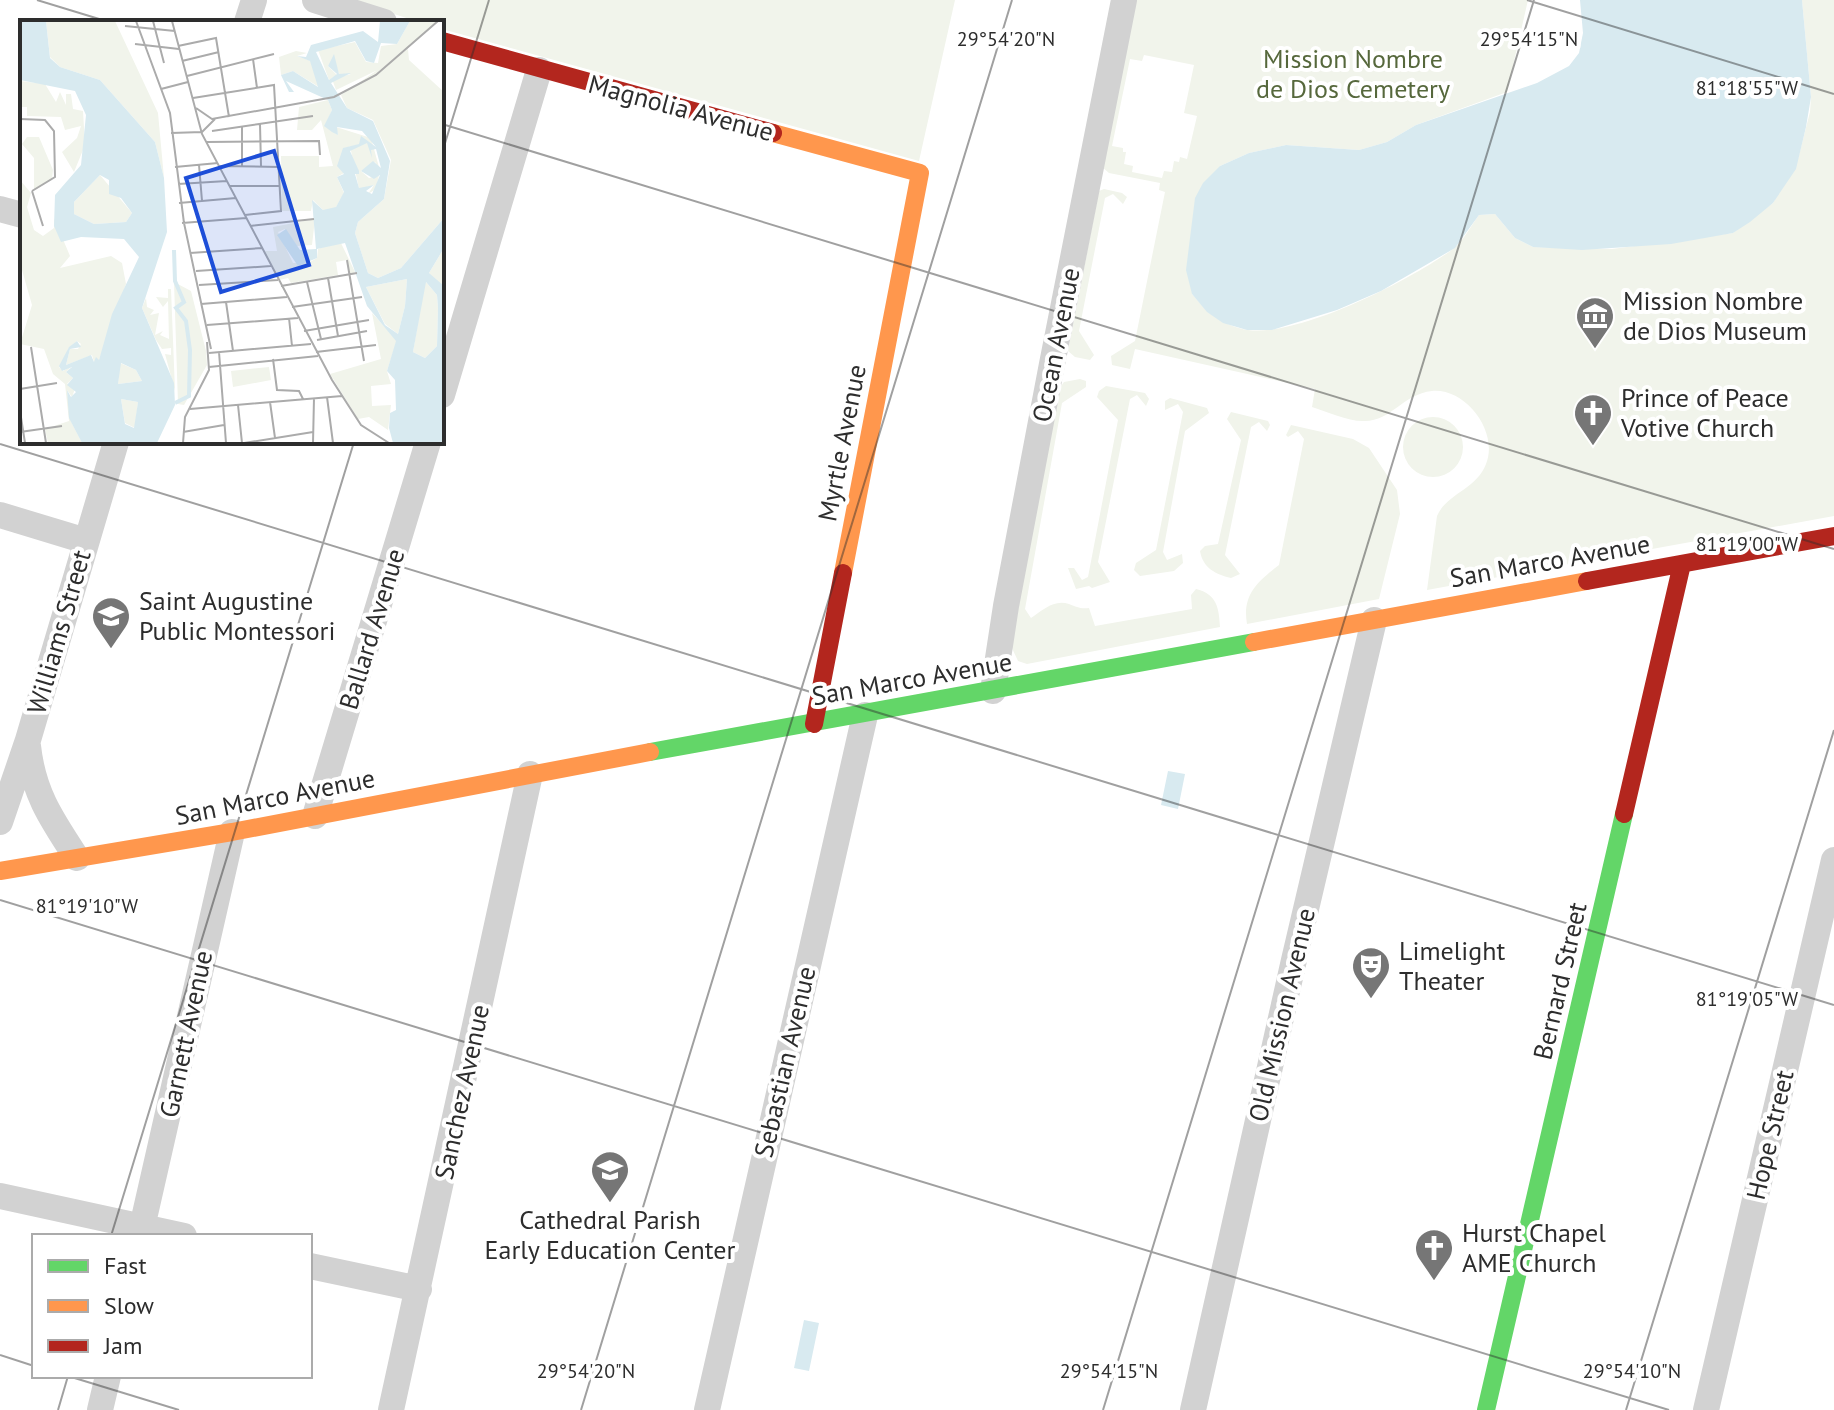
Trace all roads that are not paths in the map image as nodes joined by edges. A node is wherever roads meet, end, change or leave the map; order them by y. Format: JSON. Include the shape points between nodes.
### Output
{"nodes":[{"id":1,"x":254,"y":0,"type":"edge"},
{"id":2,"x":315,"y":0,"type":"edge"},
{"id":3,"x":1124,"y":0,"type":"edge"},
{"id":4,"x":248,"y":20,"type":"edge"},
{"id":5,"x":378,"y":20,"type":"edge"},
{"id":6,"x":444,"y":42,"type":"edge"},
{"id":7,"x":539,"y":70,"type":"junction"},
{"id":8,"x":920,"y":173,"type":"joint"},
{"id":9,"x":0,"y":209,"type":"edge"},
{"id":10,"x":20,"y":214,"type":"edge"},
{"id":11,"x":444,"y":388,"type":"edge"},
{"id":12,"x":115,"y":444,"type":"edge"},
{"id":13,"x":427,"y":444,"type":"edge"},
{"id":14,"x":0,"y":515,"type":"edge"},
{"id":15,"x":1834,"y":536,"type":"edge"},
{"id":16,"x":86,"y":541,"type":"junction"},
{"id":17,"x":1682,"y":564,"type":"junction"},
{"id":18,"x":1374,"y":620,"type":"junction"},
{"id":19,"x":993,"y":691,"type":"junction"},
{"id":20,"x":865,"y":715,"type":"junction"},
{"id":21,"x":814,"y":724,"type":"junction"},
{"id":22,"x":28,"y":740,"type":"junction"},
{"id":23,"x":530,"y":774,"type":"junction"},
{"id":24,"x":315,"y":816,"type":"junction"},
{"id":25,"x":0,"y":822,"type":"edge"},
{"id":26,"x":232,"y":832,"type":"junction"},
{"id":27,"x":77,"y":858,"type":"junction"},
{"id":28,"x":1834,"y":860,"type":"edge"},
{"id":29,"x":0,"y":871,"type":"edge"},
{"id":30,"x":0,"y":1196,"type":"edge"},
{"id":31,"x":141,"y":1231,"type":"edge"},
{"id":32,"x":167,"y":1234,"type":"edge"},
{"id":33,"x":312,"y":1266,"type":"edge"},
{"id":34,"x":419,"y":1289,"type":"junction"},
{"id":35,"x":108,"y":1378,"type":"edge"},
{"id":36,"x":100,"y":1410,"type":"edge"},
{"id":37,"x":391,"y":1410,"type":"edge"},
{"id":38,"x":707,"y":1410,"type":"edge"},
{"id":39,"x":1193,"y":1410,"type":"edge"},
{"id":40,"x":1486,"y":1410,"type":"edge"},
{"id":41,"x":1706,"y":1410,"type":"edge"}],
"edges":[{"from":1,"to":4,"type":"street"},
{"from":2,"to":5,"type":"street"},
{"from":3,"to":19,"type":"street","name":"Ocean Avenue"},
{"from":6,"to":7,"type":"street","name":"Magnolia Avenue"},
{"from":7,"to":8,"type":"street","name":"Magnolia Avenue"},
{"from":7,"to":11,"type":"street"},
{"from":8,"to":21,"type":"street","name":"Myrtle Avenue"},
{"from":9,"to":10,"type":"street"},
{"from":12,"to":16,"type":"street","name":"Williams Street"},
{"from":13,"to":24,"type":"street","name":"Ballard Avenue"},
{"from":14,"to":16,"type":"street"},
{"from":15,"to":17,"type":"street","name":"San Marco Avenue"},
{"from":16,"to":22,"type":"street","name":"Williams Street"},
{"from":17,"to":18,"type":"street","name":"San Marco Avenue"},
{"from":17,"to":40,"type":"street","name":"Bernard Street"},
{"from":18,"to":19,"type":"street","name":"San Marco Avenue"},
{"from":18,"to":39,"type":"street","name":"Old Mission Avenue"},
{"from":19,"to":20,"type":"street","name":"San Marco Avenue"},
{"from":20,"to":21,"type":"street","name":"San Marco Avenue"},
{"from":20,"to":38,"type":"street","name":"Sebastian Avenue"},
{"from":21,"to":23,"type":"street","name":"San Marco Avenue"},
{"from":22,"to":25,"type":"street","name":"Williams Street"},
{"from":22,"to":27,"type":"street","via":[[37,791]]},
{"from":23,"to":24,"type":"street","name":"San Marco Avenue"},
{"from":23,"to":34,"type":"street","name":"Sanchez Avenue"},
{"from":24,"to":26,"type":"street","name":"San Marco Avenue"},
{"from":26,"to":27,"type":"street","name":"San Marco Avenue"},
{"from":26,"to":31,"type":"street","name":"Garnett Avenue"},
{"from":27,"to":29,"type":"street","name":"San Marco Avenue"},
{"from":28,"to":41,"type":"street","name":"Hope Street"},
{"from":30,"to":31,"type":"street"},
{"from":31,"to":32,"type":"street"},
{"from":33,"to":34,"type":"street"},
{"from":34,"to":37,"type":"street","name":"Sanchez Avenue"},
{"from":35,"to":36,"type":"street"}]}
